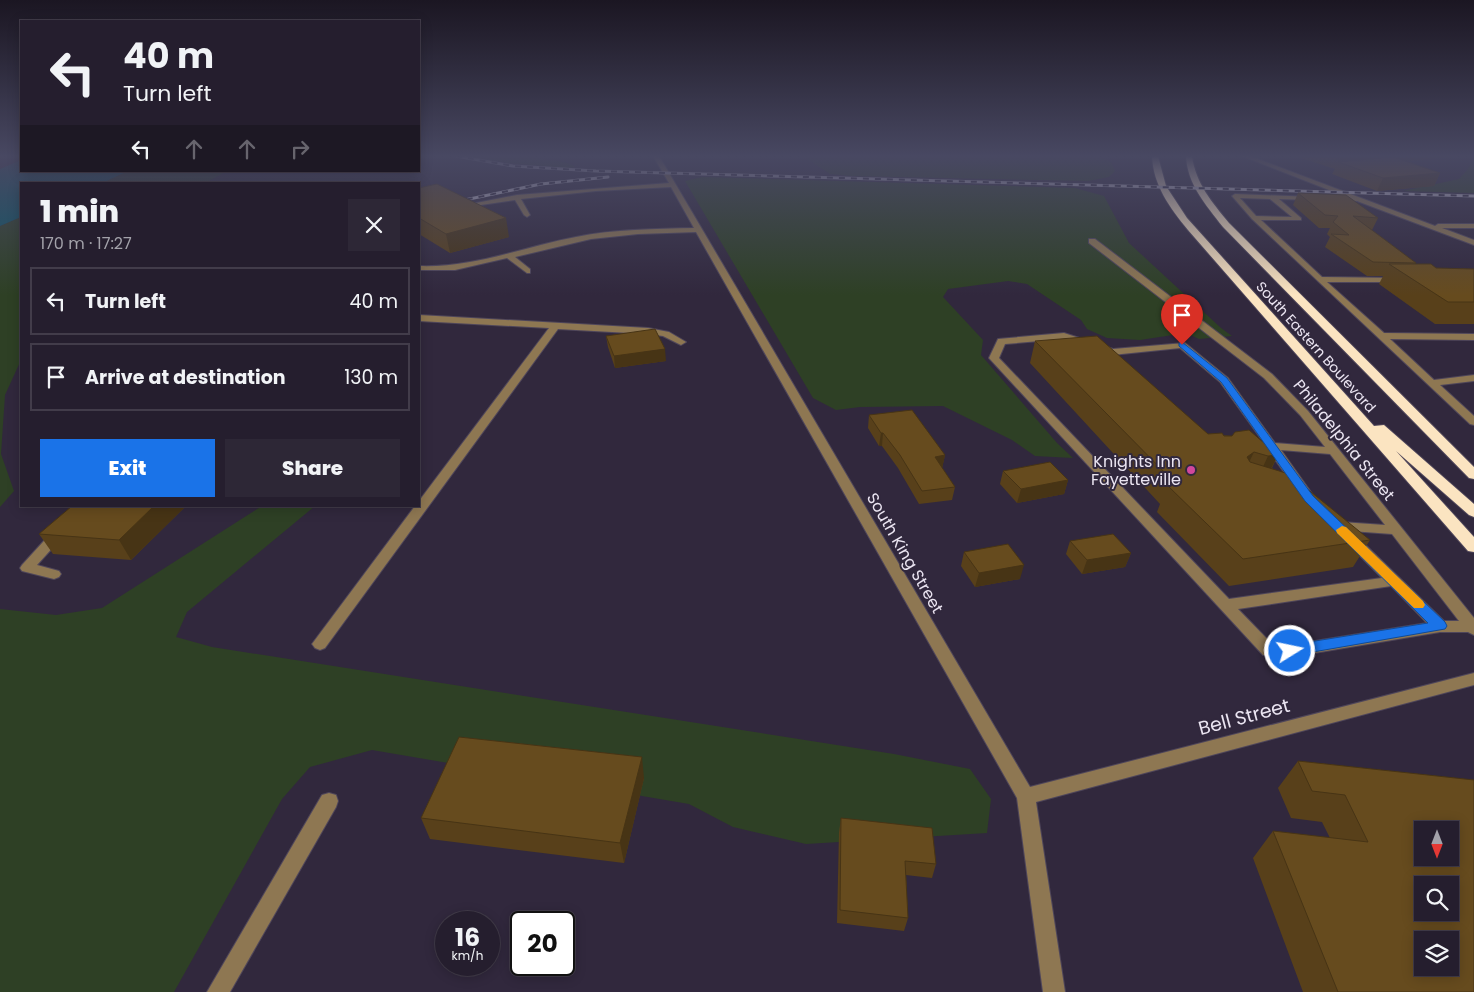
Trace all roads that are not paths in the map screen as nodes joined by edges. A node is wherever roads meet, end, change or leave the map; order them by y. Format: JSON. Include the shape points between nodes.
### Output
{"nodes":[{"id":1,"x":485,"y":202,"type":"edge"},
{"id":2,"x":520,"y":202,"type":"edge"},
{"id":3,"x":683,"y":202,"type":"edge"},
{"id":4,"x":1172,"y":202,"type":"edge"},
{"id":5,"x":1207,"y":202,"type":"edge"},
{"id":6,"x":1240,"y":202,"type":"edge"},
{"id":7,"x":1278,"y":202,"type":"edge"},
{"id":8,"x":1367,"y":202,"type":"edge"},
{"id":9,"x":479,"y":215,"type":"edge"},
{"id":10,"x":527,"y":215,"type":"dead end"},
{"id":11,"x":1254,"y":218,"type":"junction"},
{"id":12,"x":1428,"y":226,"type":"junction"},
{"id":13,"x":1474,"y":226,"type":"edge"},
{"id":14,"x":698,"y":230,"type":"junction"},
{"id":15,"x":1092,"y":241,"type":"dead end"},
{"id":16,"x":1474,"y":243,"type":"edge"},
{"id":17,"x":508,"y":255,"type":"junction"},
{"id":18,"x":420,"y":268,"type":"edge"},
{"id":19,"x":527,"y":272,"type":"dead end"},
{"id":20,"x":1320,"y":279,"type":"junction"},
{"id":21,"x":1406,"y":280,"type":"edge"},
{"id":22,"x":420,"y":318,"type":"edge"},
{"id":23,"x":555,"y":326,"type":"junction"},
{"id":24,"x":1381,"y":336,"type":"junction"},
{"id":25,"x":1474,"y":337,"type":"edge"},
{"id":26,"x":681,"y":342,"type":"dead end"},
{"id":27,"x":1474,"y":378,"type":"edge"},
{"id":28,"x":1328,"y":382,"type":"junction"},
{"id":29,"x":1432,"y":383,"type":"junction"},
{"id":30,"x":1474,"y":422,"type":"edge"},
{"id":31,"x":1255,"y":446,"type":"edge"},
{"id":32,"x":1272,"y":446,"type":"junction"},
{"id":33,"x":1334,"y":451,"type":"junction"},
{"id":34,"x":1474,"y":476,"type":"edge"},
{"id":35,"x":1294,"y":497,"type":"edge"},
{"id":36,"x":1309,"y":498,"type":"junction"},
{"id":37,"x":1474,"y":512,"type":"edge"},
{"id":38,"x":70,"y":521,"type":"edge"},
{"id":39,"x":1337,"y":526,"type":"junction"},
{"id":40,"x":1396,"y":530,"type":"junction"},
{"id":41,"x":1474,"y":547,"type":"edge"},
{"id":42,"x":54,"y":574,"type":"dead end"},
{"id":43,"x":1394,"y":581,"type":"junction"},
{"id":44,"x":1226,"y":605,"type":"junction"},
{"id":45,"x":1440,"y":626,"type":"junction"},
{"id":46,"x":1473,"y":628,"type":"edge"},
{"id":47,"x":320,"y":644,"type":"dead end"},
{"id":48,"x":1474,"y":679,"type":"edge"},
{"id":49,"x":1026,"y":796,"type":"junction"},
{"id":50,"x":329,"y":801,"type":"dead end"},
{"id":51,"x":218,"y":992,"type":"edge"},
{"id":52,"x":1054,"y":992,"type":"edge"}],
"edges":[{"from":1,"to":9,"type":"street","via":[[469,205]]},
{"from":2,"to":10,"type":"street"},
{"from":3,"to":14,"type":"street","name":"South King Street"},
{"from":4,"to":28,"type":"highway","name":"South Eastern Boulevard"},
{"from":5,"to":34,"type":"highway","name":"South Eastern Boulevard"},
{"from":6,"to":11,"type":"street"},
{"from":7,"to":11,"type":"street","via":[[1299,219]]},
{"from":8,"to":12,"type":"street"},
{"from":11,"to":20,"type":"street"},
{"from":12,"to":13,"type":"street"},
{"from":12,"to":16,"type":"street"},
{"from":14,"to":17,"type":"street","via":[[637,231],[579,238]]},
{"from":14,"to":49,"type":"street","name":"South King Street"},
{"from":15,"to":33,"type":"street","name":"Philadelphia Street","via":[[1268,376],[1304,413]]},
{"from":17,"to":18,"type":"street","via":[[465,265]]},
{"from":17,"to":19,"type":"street"},
{"from":20,"to":21,"type":"street"},
{"from":20,"to":24,"type":"street"},
{"from":22,"to":23,"type":"street"},
{"from":23,"to":26,"type":"street","via":[[648,331],[666,334]]},
{"from":23,"to":47,"type":"street"},
{"from":24,"to":25,"type":"street"},
{"from":24,"to":29,"type":"street"},
{"from":27,"to":29,"type":"street"},
{"from":28,"to":37,"type":"highway"},
{"from":28,"to":41,"type":"highway","name":"South Eastern Boulevard"},
{"from":29,"to":30,"type":"street"},
{"from":31,"to":32,"type":"street"},
{"from":32,"to":33,"type":"street"},
{"from":32,"to":36,"type":"street"},
{"from":32,"to":44,"type":"street","via":[[1224,380],[1182,345],[1112,352],[1055,336],[1001,341],[994,358]]},
{"from":33,"to":40,"type":"street","name":"Philadelphia Street"},
{"from":35,"to":36,"type":"street"},
{"from":36,"to":39,"type":"street"},
{"from":38,"to":42,"type":"street","via":[[27,568]]},
{"from":39,"to":40,"type":"street"},
{"from":39,"to":43,"type":"street"},
{"from":40,"to":46,"type":"street","name":"Philadelphia Street"},
{"from":43,"to":44,"type":"street"},
{"from":43,"to":45,"type":"street"},
{"from":44,"to":45,"type":"street","via":[[1269,651],[1290,651]]},
{"from":45,"to":46,"type":"street"},
{"from":48,"to":49,"type":"street","name":"Bell Street"},
{"from":49,"to":52,"type":"street","name":"South King Street"},
{"from":50,"to":51,"type":"street"}]}
